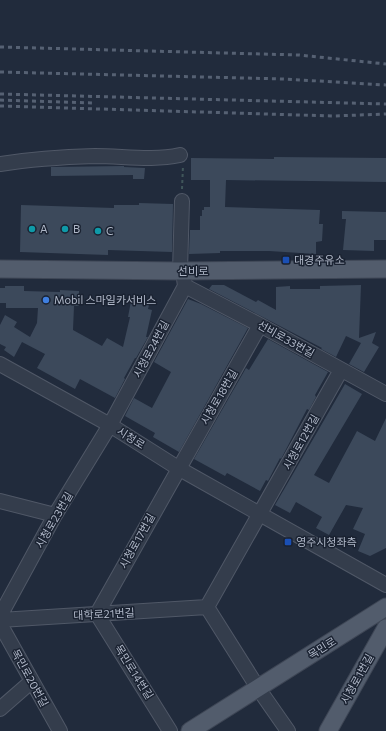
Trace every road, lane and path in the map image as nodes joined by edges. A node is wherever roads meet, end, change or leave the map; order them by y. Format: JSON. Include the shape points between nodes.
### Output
{"nodes":[{"id":1,"x":180,"y":155,"type":"joint"},
{"id":2,"x":0,"y":164,"type":"edge"},
{"id":3,"x":182,"y":201,"type":"joint"},
{"id":4,"x":0,"y":269,"type":"edge"},
{"id":5,"x":386,"y":269,"type":"edge"},
{"id":6,"x":182,"y":276,"type":"junction"},
{"id":7,"x":260,"y":325,"type":"junction"},
{"id":8,"x":0,"y":364,"type":"edge"},
{"id":9,"x":341,"y":370,"type":"junction"},
{"id":10,"x":386,"y":394,"type":"edge"},
{"id":11,"x":110,"y":426,"type":"junction"},
{"id":12,"x":178,"y":468,"type":"junction"},
{"id":13,"x":0,"y":501,"type":"edge"},
{"id":14,"x":55,"y":515,"type":"junction"},
{"id":15,"x":260,"y":515,"type":"junction"},
{"id":16,"x":386,"y":585,"type":"edge"},
{"id":17,"x":207,"y":607,"type":"junction"},
{"id":18,"x":386,"y":607,"type":"edge"},
{"id":19,"x":97,"y":614,"type":"junction"},
{"id":20,"x":0,"y":616,"type":"edge"},
{"id":21,"x":0,"y":620,"type":"edge"},
{"id":22,"x":0,"y":624,"type":"edge"},
{"id":23,"x":386,"y":628,"type":"edge"},
{"id":24,"x":32,"y":681,"type":"junction"},
{"id":25,"x":258,"y":688,"type":"junction"},
{"id":26,"x":0,"y":709,"type":"edge"},
{"id":27,"x":60,"y":731,"type":"edge"},
{"id":28,"x":170,"y":731,"type":"edge"},
{"id":29,"x":190,"y":731,"type":"edge"},
{"id":30,"x":288,"y":731,"type":"edge"},
{"id":31,"x":328,"y":731,"type":"edge"}],
"edges":[{"from":1,"to":2,"type":"street","via":[[168,158],[38,158]]},
{"from":1,"to":3,"type":"path","via":[[183,163]]},
{"from":3,"to":6,"type":"street"},
{"from":4,"to":6,"type":"main road","name":"선비로"},
{"from":5,"to":6,"type":"main road","name":"선비로"},
{"from":6,"to":7,"type":"street","name":"선비로33번길"},
{"from":6,"to":11,"type":"street","name":"시청로24번길"},
{"from":7,"to":9,"type":"street","name":"선비로33번길"},
{"from":7,"to":12,"type":"street","name":"시청로18번길"},
{"from":8,"to":11,"type":"street","name":"시청로"},
{"from":9,"to":10,"type":"street","name":"선비로33번길"},
{"from":9,"to":15,"type":"street","name":"시청로12번길"},
{"from":11,"to":12,"type":"street","name":"시청로"},
{"from":11,"to":14,"type":"street","name":"시청로23번길"},
{"from":12,"to":15,"type":"street","name":"시청로"},
{"from":12,"to":19,"type":"street","name":"시청로17번길"},
{"from":13,"to":14,"type":"street"},
{"from":14,"to":20,"type":"street","name":"시청로23번길"},
{"from":15,"to":16,"type":"street","name":"시청로"},
{"from":15,"to":17,"type":"street"},
{"from":17,"to":19,"type":"street","name":"대학로21번길"},
{"from":17,"to":25,"type":"street"},
{"from":18,"to":25,"type":"main road","name":"목민로"},
{"from":19,"to":21,"type":"street","name":"대학로21번길"},
{"from":19,"to":28,"type":"street","name":"목민로14번길"},
{"from":22,"to":24,"type":"street","name":"목민로20번길"},
{"from":23,"to":31,"type":"main road","name":"시청로1번길"},
{"from":24,"to":26,"type":"street"},
{"from":24,"to":27,"type":"street","name":"목민로20번길"},
{"from":25,"to":29,"type":"main road","name":"목민로"},
{"from":25,"to":30,"type":"street"}]}
